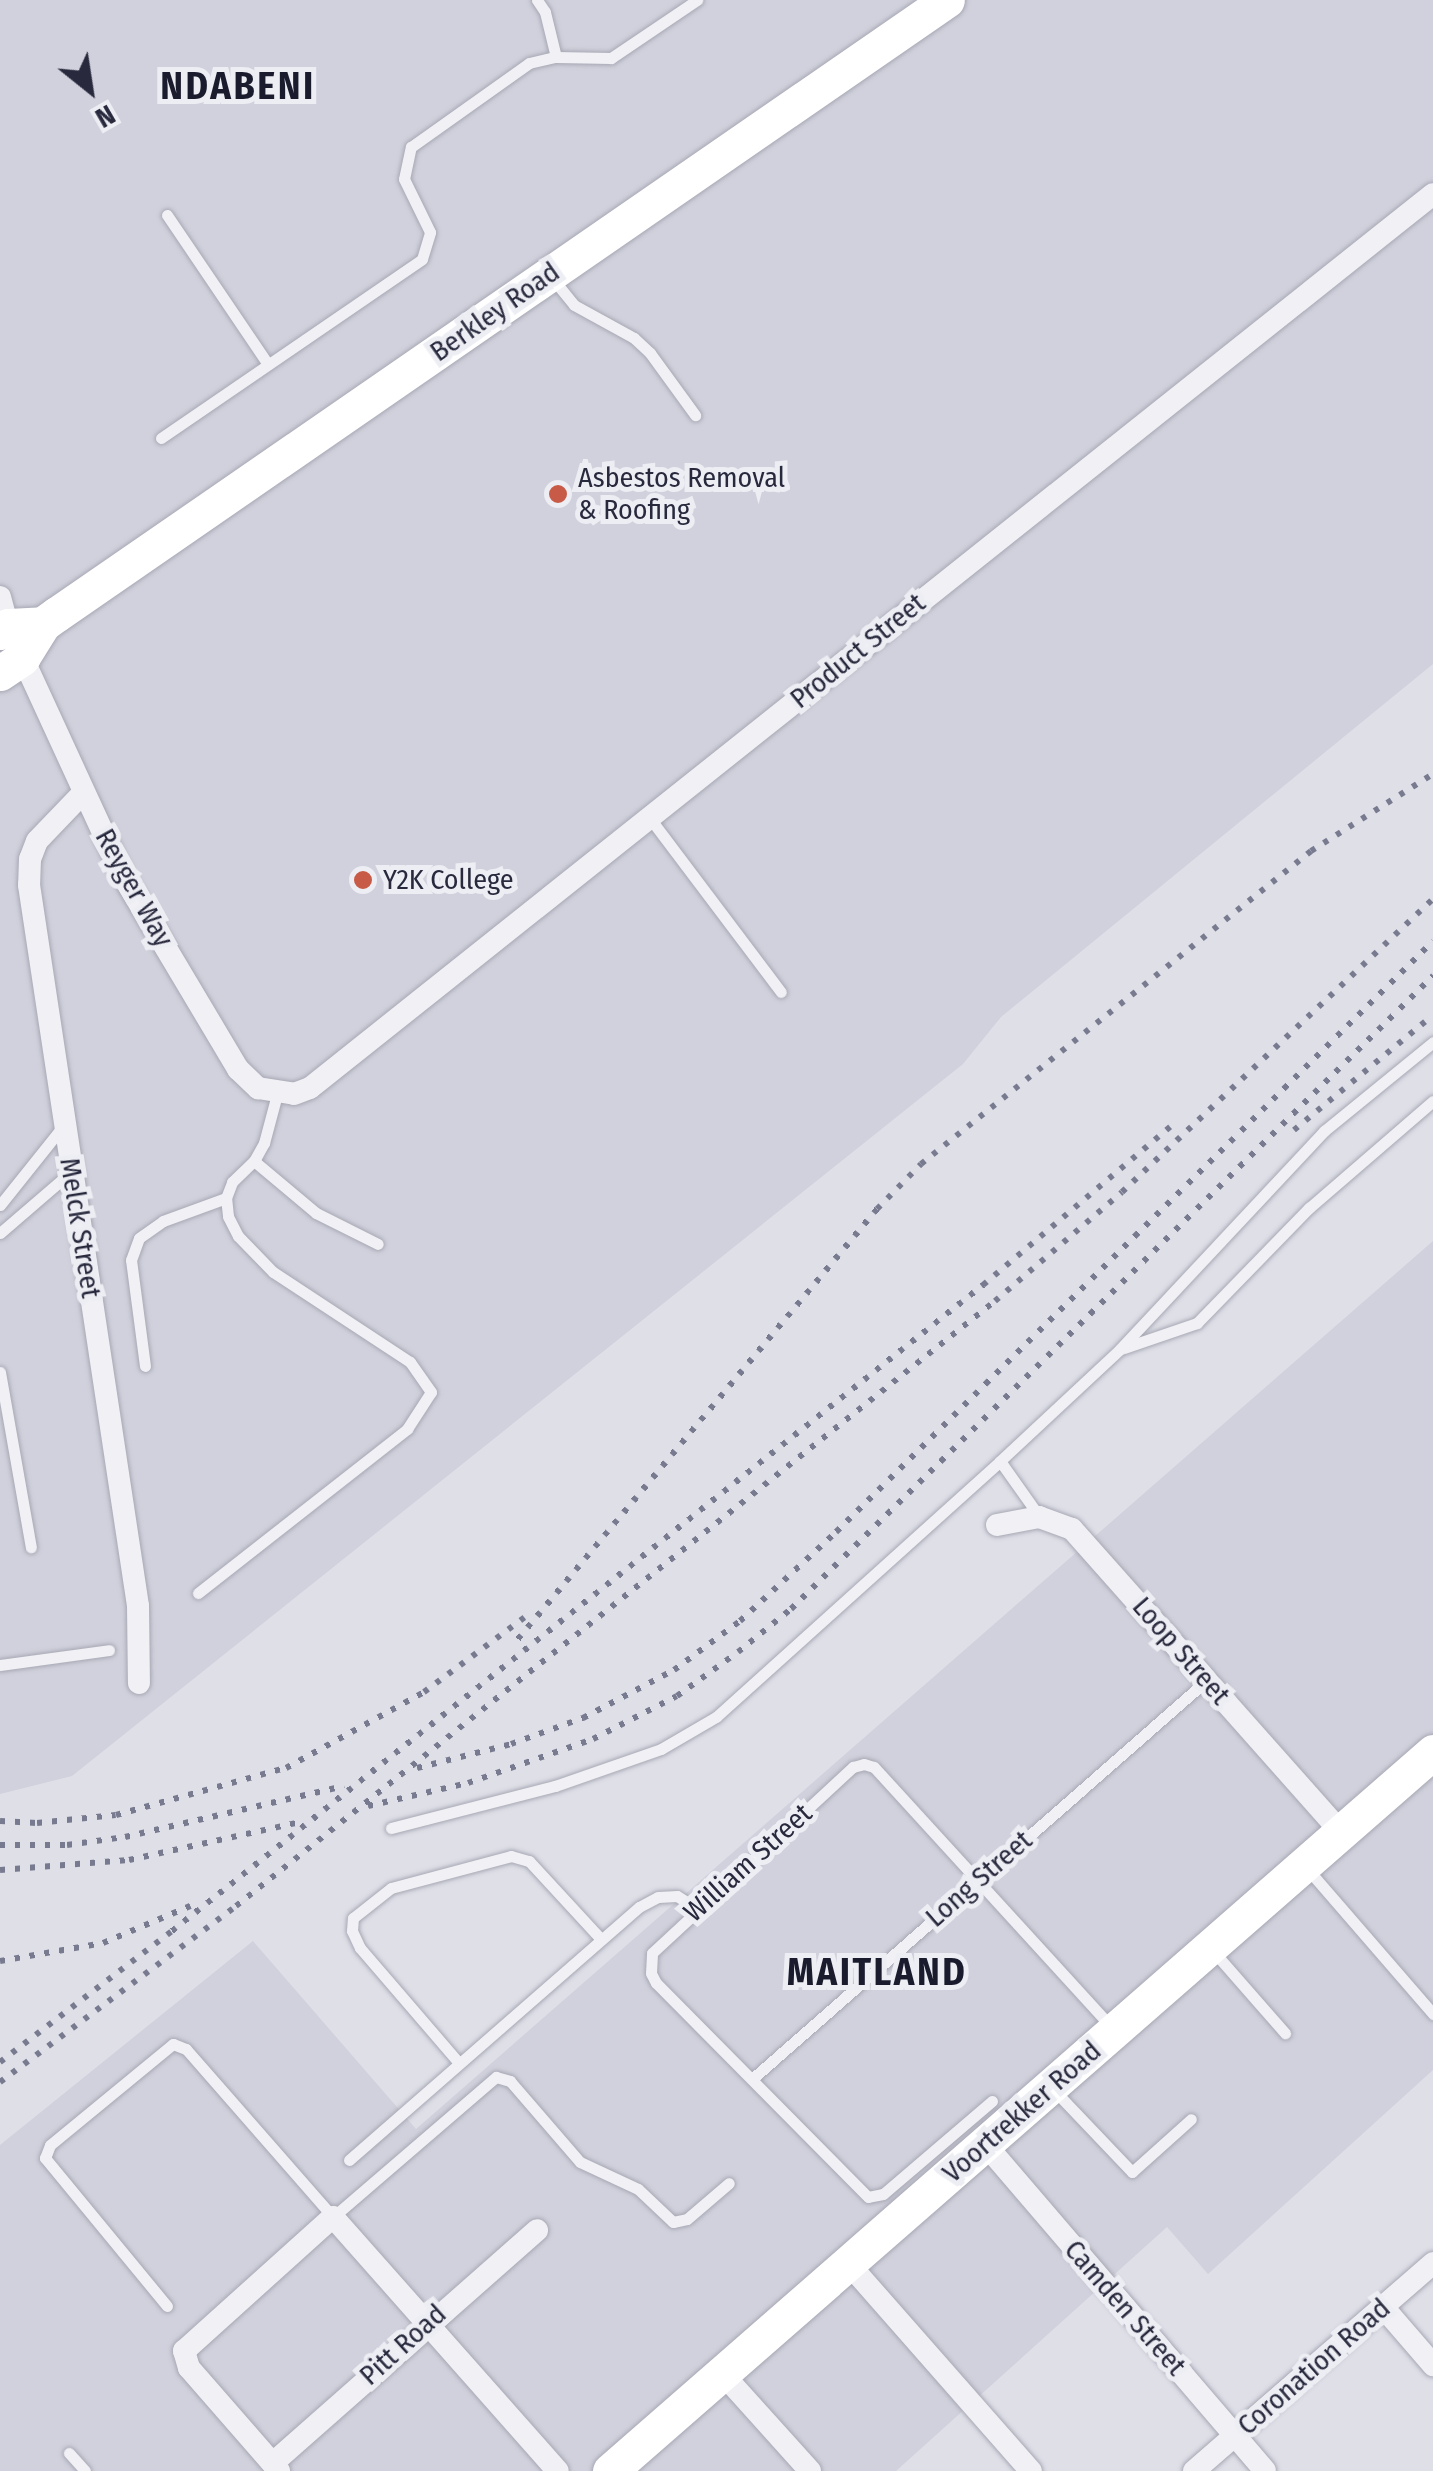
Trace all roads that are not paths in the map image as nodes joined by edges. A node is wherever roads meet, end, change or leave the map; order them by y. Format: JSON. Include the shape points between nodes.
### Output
{"nodes":[{"id":1,"x":537,"y":0,"type":"edge"},
{"id":2,"x":697,"y":0,"type":"edge"},
{"id":3,"x":947,"y":0,"type":"edge"},
{"id":4,"x":556,"y":57,"type":"junction"},
{"id":5,"x":1433,"y":194,"type":"edge"},
{"id":6,"x":166,"y":215,"type":"dead end"},
{"id":7,"x":549,"y":274,"type":"junction"},
{"id":8,"x":268,"y":364,"type":"junction"},
{"id":9,"x":695,"y":415,"type":"dead end"},
{"id":10,"x":161,"y":438,"type":"dead end"},
{"id":11,"x":6,"y":637,"type":"edge"},
{"id":12,"x":83,"y":793,"type":"junction"},
{"id":13,"x":649,"y":818,"type":"junction"},
{"id":14,"x":781,"y":992,"type":"dead end"},
{"id":15,"x":1433,"y":1042,"type":"edge"},
{"id":16,"x":277,"y":1094,"type":"junction"},
{"id":17,"x":1433,"y":1102,"type":"edge"},
{"id":18,"x":64,"y":1124,"type":"junction"},
{"id":19,"x":254,"y":1160,"type":"junction"},
{"id":20,"x":71,"y":1172,"type":"junction"},
{"id":21,"x":226,"y":1198,"type":"junction"},
{"id":22,"x":0,"y":1205,"type":"edge"},
{"id":23,"x":0,"y":1233,"type":"edge"},
{"id":24,"x":378,"y":1244,"type":"dead end"},
{"id":25,"x":1120,"y":1350,"type":"junction"},
{"id":26,"x":145,"y":1366,"type":"dead end"},
{"id":27,"x":0,"y":1372,"type":"edge"},
{"id":28,"x":1000,"y":1460,"type":"junction"},
{"id":29,"x":1039,"y":1516,"type":"junction"},
{"id":30,"x":997,"y":1525,"type":"dead end"},
{"id":31,"x":30,"y":1546,"type":"dead end"},
{"id":32,"x":198,"y":1594,"type":"dead end"},
{"id":33,"x":109,"y":1650,"type":"dead end"},
{"id":34,"x":0,"y":1665,"type":"edge"},
{"id":35,"x":1207,"y":1680,"type":"junction"},
{"id":36,"x":139,"y":1683,"type":"dead end"},
{"id":37,"x":1433,"y":1752,"type":"edge"},
{"id":38,"x":391,"y":1828,"type":"dead end"},
{"id":39,"x":1342,"y":1833,"type":"junction"},
{"id":40,"x":1305,"y":1866,"type":"junction"},
{"id":41,"x":978,"y":1880,"type":"junction"},
{"id":42,"x":696,"y":1908,"type":"junction"},
{"id":43,"x":601,"y":1940,"type":"junction"},
{"id":44,"x":1211,"y":1948,"type":"junction"},
{"id":45,"x":1433,"y":2014,"type":"edge"},
{"id":46,"x":1116,"y":2032,"type":"junction"},
{"id":47,"x":1285,"y":2034,"type":"dead end"},
{"id":48,"x":459,"y":2063,"type":"junction"},
{"id":49,"x":752,"y":2080,"type":"junction"},
{"id":50,"x":1052,"y":2087,"type":"junction"},
{"id":51,"x":992,"y":2102,"type":"dead end"},
{"id":52,"x":1191,"y":2119,"type":"dead end"},
{"id":53,"x":985,"y":2144,"type":"junction"},
{"id":54,"x":349,"y":2160,"type":"dead end"},
{"id":55,"x":730,"y":2183,"type":"dead end"},
{"id":56,"x":333,"y":2216,"type":"junction"},
{"id":57,"x":537,"y":2230,"type":"dead end"},
{"id":58,"x":848,"y":2263,"type":"junction"},
{"id":59,"x":1433,"y":2263,"type":"edge"},
{"id":60,"x":167,"y":2306,"type":"dead end"},
{"id":61,"x":1384,"y":2307,"type":"junction"},
{"id":62,"x":428,"y":2322,"type":"junction"},
{"id":63,"x":1433,"y":2365,"type":"edge"},
{"id":64,"x":721,"y":2372,"type":"junction"},
{"id":65,"x":1236,"y":2435,"type":"junction"},
{"id":66,"x":69,"y":2453,"type":"dead end"},
{"id":67,"x":276,"y":2467,"type":"edge"},
{"id":68,"x":85,"y":2471,"type":"edge"},
{"id":69,"x":558,"y":2471,"type":"edge"},
{"id":70,"x":610,"y":2471,"type":"edge"},
{"id":71,"x":810,"y":2471,"type":"edge"},
{"id":72,"x":1030,"y":2471,"type":"edge"},
{"id":73,"x":1194,"y":2471,"type":"edge"},
{"id":74,"x":1266,"y":2471,"type":"edge"}],
"edges":[{"from":1,"to":4,"type":"lane"},
{"from":2,"to":4,"type":"lane","via":[[611,58]]},
{"from":3,"to":7,"type":"main road","name":"Berkley Road"},
{"from":4,"to":8,"type":"lane","via":[[529,63],[411,147],[404,179],[430,232],[422,259]]},
{"from":5,"to":13,"type":"street","name":"Product Street"},
{"from":6,"to":8,"type":"lane"},
{"from":7,"to":9,"type":"lane","via":[[574,305],[650,353]]},
{"from":7,"to":11,"type":"main road","name":"Berkley Road","via":[[43,624]]},
{"from":8,"to":10,"type":"lane"},
{"from":11,"to":12,"type":"street","name":"Reyger Way"},
{"from":12,"to":16,"type":"street","name":"Reyger Way","via":[[123,876],[238,1068],[258,1088]]},
{"from":12,"to":18,"type":"street","name":"Melck Street","via":[[49,827],[30,859]]},
{"from":13,"to":14,"type":"lane"},
{"from":13,"to":16,"type":"street","name":"Product Street","via":[[310,1088]]},
{"from":15,"to":25,"type":"lane","via":[[1324,1131]]},
{"from":16,"to":19,"type":"lane"},
{"from":17,"to":25,"type":"lane","via":[[1309,1208],[1196,1323]]},
{"from":18,"to":20,"type":"street","name":"Melck Street"},
{"from":18,"to":22,"type":"lane"},
{"from":19,"to":21,"type":"lane"},
{"from":19,"to":24,"type":"lane","via":[[316,1213]]},
{"from":20,"to":23,"type":"lane"},
{"from":20,"to":36,"type":"street","name":"Melck Street","via":[[138,1606]]},
{"from":21,"to":26,"type":"lane","via":[[139,1238],[131,1260]]},
{"from":21,"to":32,"type":"lane","via":[[238,1236],[273,1272],[410,1362],[431,1392],[407,1429]]},
{"from":25,"to":28,"type":"lane"},
{"from":27,"to":31,"type":"lane"},
{"from":28,"to":29,"type":"lane"},
{"from":28,"to":38,"type":"lane","via":[[716,1716],[661,1749],[555,1786]]},
{"from":29,"to":30,"type":"street"},
{"from":29,"to":35,"type":"street","name":"Loop Street","via":[[1059,1521],[1087,1543]]},
{"from":33,"to":34,"type":"lane"},
{"from":35,"to":39,"type":"street","name":"Loop Street"},
{"from":35,"to":41,"type":"lane","name":"Long Street"},
{"from":37,"to":39,"type":"main road","name":"Voortrekker Road"},
{"from":39,"to":40,"type":"main road","name":"Voortrekker Road"},
{"from":40,"to":44,"type":"main road","name":"Voortrekker Road"},
{"from":40,"to":45,"type":"lane"},
{"from":41,"to":42,"type":"lane","name":"William Street","via":[[874,1767],[853,1767]]},
{"from":41,"to":46,"type":"lane"},
{"from":41,"to":49,"type":"lane","name":"Long Street"},
{"from":42,"to":43,"type":"lane","via":[[677,1896],[658,1897]]},
{"from":42,"to":49,"type":"lane","name":"William Street","via":[[652,1952],[651,1972]]},
{"from":43,"to":48,"type":"lane"},
{"from":43,"to":48,"type":"lane","via":[[529,1861],[511,1856],[391,1888],[353,1918],[360,1948]]},
{"from":44,"to":46,"type":"main road","name":"Voortrekker Road"},
{"from":44,"to":47,"type":"lane"},
{"from":46,"to":50,"type":"main road","name":"Voortrekker Road"},
{"from":48,"to":54,"type":"lane"},
{"from":49,"to":51,"type":"lane","via":[[868,2197],[883,2194]]},
{"from":50,"to":52,"type":"lane","via":[[1132,2172]]},
{"from":50,"to":53,"type":"main road","name":"Voortrekker Road"},
{"from":53,"to":58,"type":"main road","name":"Voortrekker Road"},
{"from":53,"to":65,"type":"street","name":"Camden Street"},
{"from":55,"to":56,"type":"lane","via":[[687,2219],[673,2222],[638,2190],[580,2162],[510,2082],[496,2077]]},
{"from":56,"to":60,"type":"lane","via":[[186,2049],[166,2048],[50,2144],[44,2158]]},
{"from":56,"to":62,"type":"street"},
{"from":56,"to":67,"type":"street","via":[[184,2351],[189,2368]]},
{"from":57,"to":62,"type":"street","name":"Pitt Road"},
{"from":58,"to":64,"type":"main road","name":"Voortrekker Road"},
{"from":58,"to":72,"type":"street"},
{"from":59,"to":61,"type":"street","name":"Coronation Road"},
{"from":61,"to":63,"type":"street"},
{"from":61,"to":65,"type":"street","name":"Coronation Road"},
{"from":62,"to":67,"type":"street","name":"Pitt Road"},
{"from":62,"to":69,"type":"street"},
{"from":64,"to":70,"type":"main road","name":"Voortrekker Road"},
{"from":64,"to":71,"type":"street"},
{"from":65,"to":73,"type":"street","name":"Coronation Road"},
{"from":65,"to":74,"type":"street","name":"Camden Street"},
{"from":66,"to":68,"type":"lane"}]}
